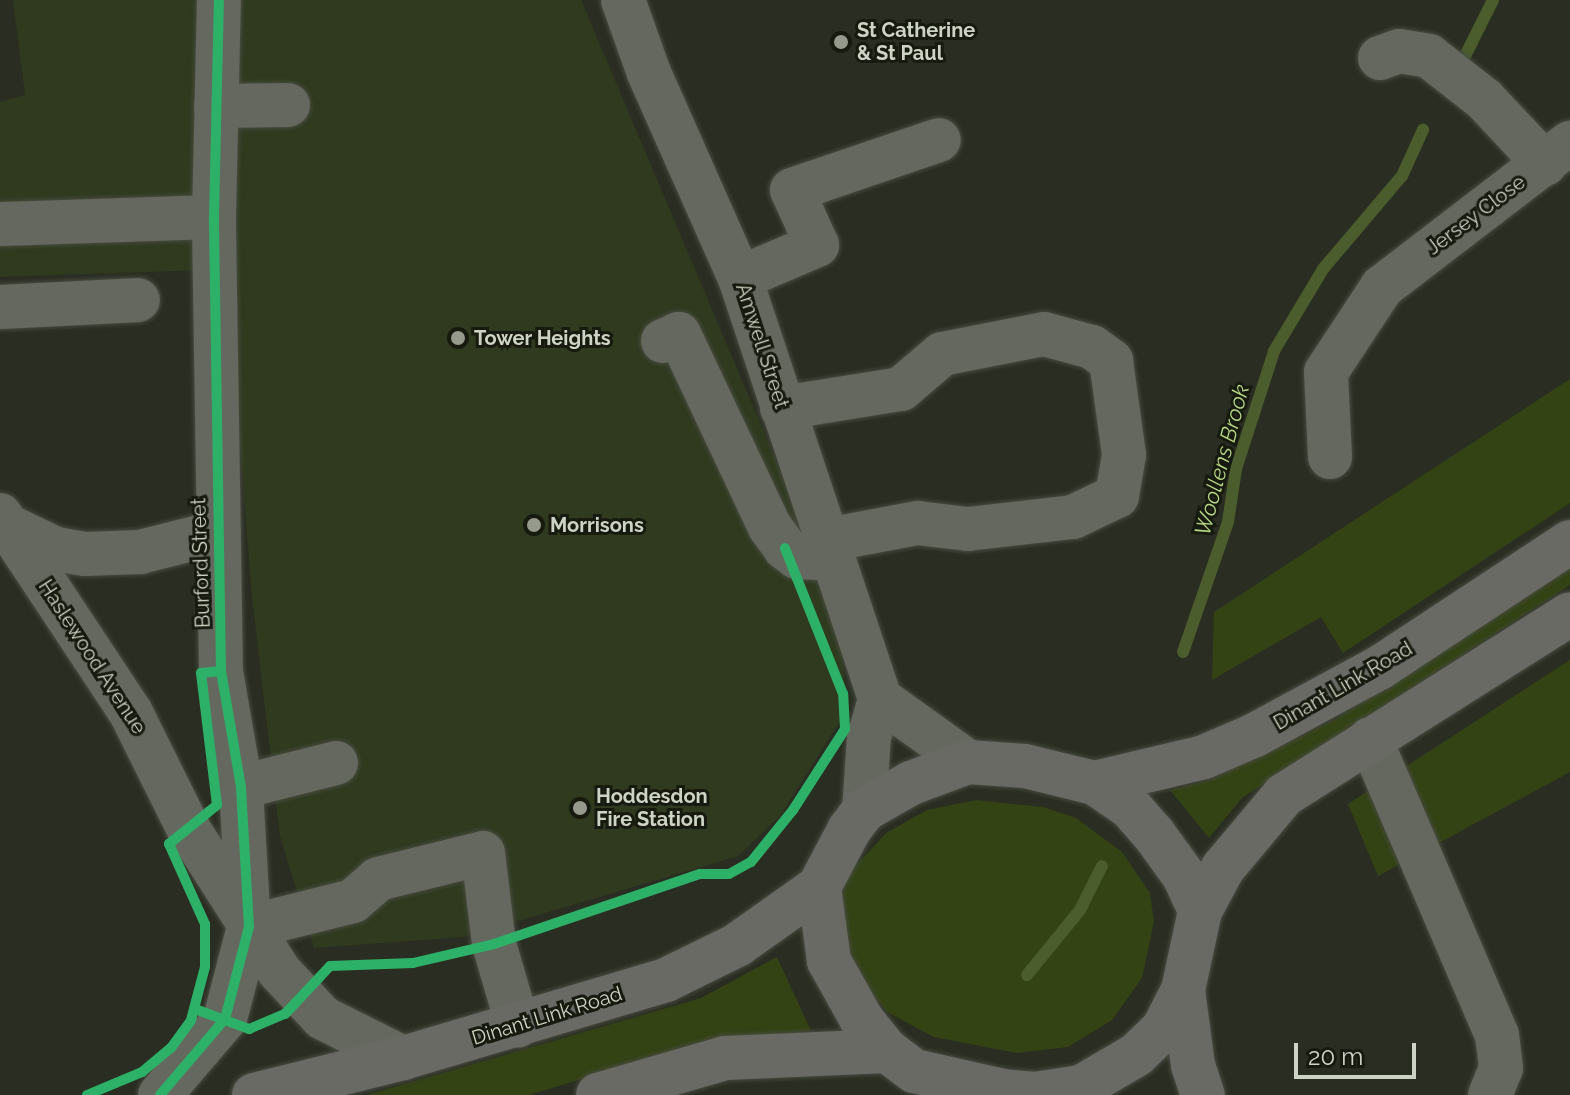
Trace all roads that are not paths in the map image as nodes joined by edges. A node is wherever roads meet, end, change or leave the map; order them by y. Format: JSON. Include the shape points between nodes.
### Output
{"nodes":[{"id":1,"x":219,"y":0,"type":"edge"},
{"id":2,"x":623,"y":0,"type":"edge"},
{"id":3,"x":1380,"y":58,"type":"dead end"},
{"id":4,"x":288,"y":105,"type":"dead end"},
{"id":5,"x":216,"y":106,"type":"junction"},
{"id":6,"x":939,"y":140,"type":"dead end"},
{"id":7,"x":1557,"y":153,"type":"edge"},
{"id":8,"x":214,"y":217,"type":"junction"},
{"id":9,"x":0,"y":224,"type":"edge"},
{"id":10,"x":740,"y":278,"type":"junction"},
{"id":11,"x":138,"y":300,"type":"dead end"},
{"id":12,"x":0,"y":307,"type":"edge"},
{"id":13,"x":663,"y":341,"type":"dead end"},
{"id":14,"x":782,"y":408,"type":"junction"},
{"id":15,"x":1330,"y":457,"type":"dead end"},
{"id":16,"x":2,"y":523,"type":"edge"},
{"id":17,"x":219,"y":532,"type":"junction"},
{"id":18,"x":1570,"y":542,"type":"edge"},
{"id":19,"x":830,"y":550,"type":"junction"},
{"id":20,"x":1570,"y":614,"type":"edge"},
{"id":21,"x":880,"y":699,"type":"junction"},
{"id":22,"x":1370,"y":739,"type":"junction"},
{"id":23,"x":968,"y":762,"type":"junction"},
{"id":24,"x":336,"y":763,"type":"dead end"},
{"id":25,"x":1095,"y":783,"type":"junction"},
{"id":26,"x":241,"y":787,"type":"junction"},
{"id":27,"x":864,"y":810,"type":"junction"},
{"id":28,"x":819,"y":887,"type":"junction"},
{"id":29,"x":1200,"y":911,"type":"junction"},
{"id":30,"x":249,"y":927,"type":"junction"},
{"id":31,"x":1183,"y":990,"type":"junction"},
{"id":32,"x":518,"y":1026,"type":"junction"},
{"id":33,"x":887,"y":1051,"type":"junction"},
{"id":34,"x":403,"y":1058,"type":"junction"},
{"id":35,"x":1083,"y":1091,"type":"edge"},
{"id":36,"x":160,"y":1095,"type":"edge"},
{"id":37,"x":254,"y":1095,"type":"edge"},
{"id":38,"x":598,"y":1095,"type":"edge"},
{"id":39,"x":1203,"y":1095,"type":"edge"},
{"id":40,"x":1490,"y":1095,"type":"edge"}],
"edges":[{"from":1,"to":5,"type":"street","name":"Burford Street"},
{"from":2,"to":10,"type":"street","name":"Amwell Street","via":[[649,73]]},
{"from":3,"to":7,"type":"street","via":[[1399,51],[1429,56]]},
{"from":4,"to":5,"type":"street"},
{"from":5,"to":8,"type":"street","name":"Burford Street"},
{"from":6,"to":10,"type":"street","via":[[792,190],[817,245]]},
{"from":7,"to":15,"type":"street","name":"Jersey Close","via":[[1382,287],[1326,372]]},
{"from":8,"to":9,"type":"street"},
{"from":8,"to":17,"type":"street","name":"Burford Street"},
{"from":10,"to":14,"type":"street","name":"Amwell Street"},
{"from":11,"to":12,"type":"street"},
{"from":13,"to":19,"type":"street","via":[[679,334],[770,527],[785,548],[797,557]]},
{"from":14,"to":19,"type":"street","name":"Amwell Street"},
{"from":14,"to":19,"type":"street","via":[[901,389],[942,354],[1044,334],[1092,347],[1111,361],[1124,455],[1117,496],[1073,517],[968,529],[918,523]]},
{"from":16,"to":17,"type":"street","via":[[56,549],[85,554],[140,552]]},
{"from":16,"to":30,"type":"street","name":"Haslewood Avenue","via":[[131,713],[189,830]]},
{"from":17,"to":26,"type":"street","name":"Burford Street","via":[[221,671]]},
{"from":18,"to":25,"type":"main road","name":"Dinant Link Road","via":[[1366,676],[1255,735],[1204,757]]},
{"from":19,"to":21,"type":"street","name":"Amwell Street"},
{"from":20,"to":22,"type":"main road"},
{"from":21,"to":23,"type":"street"},
{"from":21,"to":27,"type":"street","via":[[869,737]]},
{"from":22,"to":29,"type":"main road","via":[[1284,795],[1223,868]]},
{"from":22,"to":40,"type":"street","via":[[1497,1035],[1501,1068]]},
{"from":23,"to":25,"type":"main road","via":[[1025,766]]},
{"from":23,"to":27,"type":"main road","via":[[911,783]]},
{"from":24,"to":26,"type":"street"},
{"from":25,"to":29,"type":"main road","via":[[1130,807],[1161,843]]},
{"from":26,"to":30,"type":"street","name":"Burford Street"},
{"from":27,"to":28,"type":"main road","via":[[830,857]]},
{"from":28,"to":32,"type":"main road","name":"Dinant Link Road","via":[[708,962]]},
{"from":28,"to":33,"type":"main road","via":[[829,961],[842,992]]},
{"from":29,"to":31,"type":"main road"},
{"from":30,"to":32,"type":"street","via":[[353,901],[378,879],[483,853],[494,944]]},
{"from":30,"to":34,"type":"street","via":[[293,989],[323,1018]]},
{"from":30,"to":36,"type":"street","name":"Burford Street","via":[[225,1019]]},
{"from":31,"to":35,"type":"main road","via":[[1163,1029],[1136,1055]]},
{"from":31,"to":39,"type":"main road","via":[[1193,1065]]},
{"from":32,"to":34,"type":"main road","name":"Dinant Link Road"},
{"from":33,"to":35,"type":"main road","via":[[914,1071],[953,1083],[1035,1094]]},
{"from":33,"to":38,"type":"main road","via":[[725,1058]]},
{"from":34,"to":37,"type":"main road","name":"Dinant Link Road"}]}
